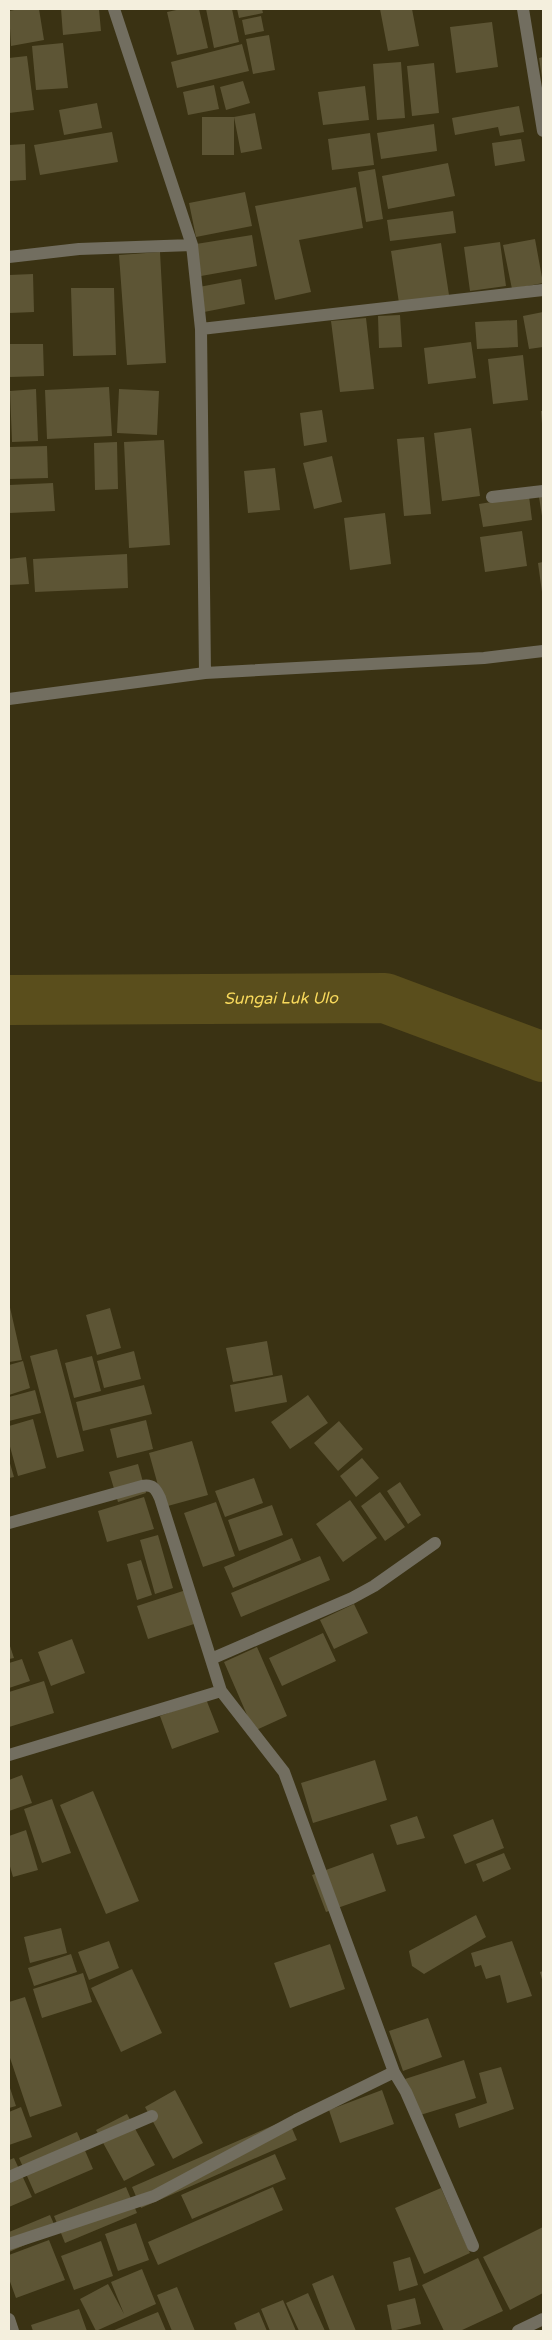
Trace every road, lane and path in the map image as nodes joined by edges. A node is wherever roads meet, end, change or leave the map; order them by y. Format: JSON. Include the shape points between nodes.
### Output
{"nodes":[{"id":1,"x":114,"y":9,"type":"edge"},
{"id":2,"x":523,"y":9,"type":"edge"},
{"id":3,"x":543,"y":132,"type":"edge"},
{"id":4,"x":192,"y":245,"type":"junction"},
{"id":5,"x":9,"y":257,"type":"edge"},
{"id":6,"x":543,"y":290,"type":"edge"},
{"id":7,"x":201,"y":329,"type":"junction"},
{"id":8,"x":543,"y":491,"type":"edge"},
{"id":9,"x":492,"y":497,"type":"dead end"},
{"id":10,"x":543,"y":651,"type":"edge"},
{"id":11,"x":205,"y":673,"type":"junction"},
{"id":12,"x":9,"y":699,"type":"edge"},
{"id":13,"x":9,"y":1523,"type":"edge"},
{"id":14,"x":435,"y":1543,"type":"dead end"},
{"id":15,"x":211,"y":1659,"type":"junction"},
{"id":16,"x":222,"y":1692,"type":"junction"},
{"id":17,"x":9,"y":1755,"type":"edge"},
{"id":18,"x":394,"y":2072,"type":"junction"},
{"id":19,"x":152,"y":2116,"type":"dead end"},
{"id":20,"x":9,"y":2177,"type":"edge"},
{"id":21,"x":9,"y":2244,"type":"edge"},
{"id":22,"x":473,"y":2246,"type":"dead end"},
{"id":23,"x":9,"y":2319,"type":"edge"},
{"id":24,"x":543,"y":2319,"type":"edge"},
{"id":25,"x":13,"y":2331,"type":"edge"},
{"id":26,"x":518,"y":2331,"type":"edge"}],
"edges":[{"from":1,"to":4,"type":"street"},
{"from":2,"to":3,"type":"street"},
{"from":4,"to":5,"type":"street","via":[[79,249]]},
{"from":4,"to":7,"type":"street"},
{"from":6,"to":7,"type":"street"},
{"from":7,"to":11,"type":"street"},
{"from":8,"to":9,"type":"street"},
{"from":10,"to":11,"type":"street","via":[[484,658]]},
{"from":11,"to":12,"type":"street"},
{"from":13,"to":15,"type":"street","via":[[142,1486],[156,1488]]},
{"from":14,"to":15,"type":"street","via":[[352,1598]]},
{"from":15,"to":16,"type":"street"},
{"from":16,"to":17,"type":"street"},
{"from":16,"to":18,"type":"street","via":[[284,1772]]},
{"from":18,"to":21,"type":"street","via":[[154,2196]]},
{"from":18,"to":22,"type":"street","via":[[406,2092]]},
{"from":19,"to":20,"type":"street"},
{"from":23,"to":25,"type":"street"},
{"from":24,"to":26,"type":"street"}]}
